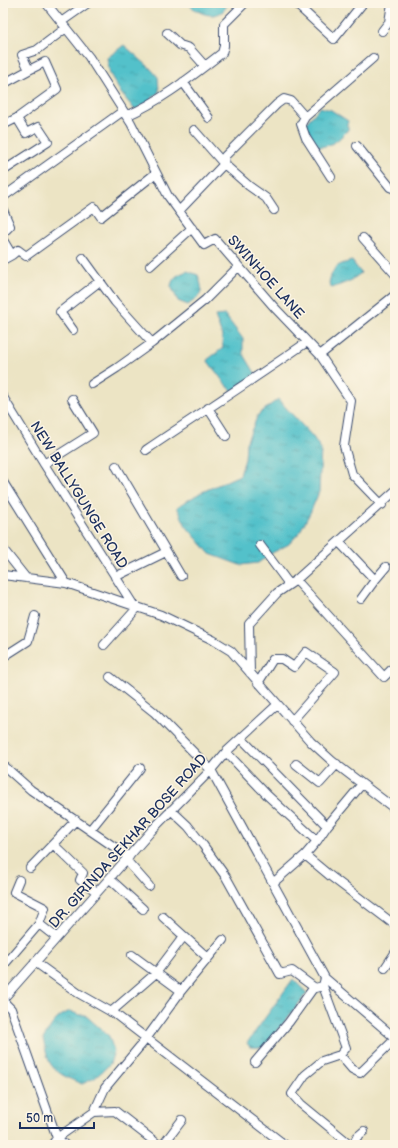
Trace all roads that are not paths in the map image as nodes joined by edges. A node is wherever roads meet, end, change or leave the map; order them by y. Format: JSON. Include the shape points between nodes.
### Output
{"nodes":[{"id":1,"x":46,"y":3,"type":"edge"},
{"id":2,"x":88,"y":3,"type":"edge"},
{"id":3,"x":245,"y":3,"type":"edge"},
{"id":4,"x":295,"y":3,"type":"edge"},
{"id":5,"x":363,"y":3,"type":"edge"},
{"id":6,"x":392,"y":3,"type":"edge"},
{"id":7,"x":64,"y":25,"type":"junction"},
{"id":8,"x":382,"y":31,"type":"dead end"},
{"id":9,"x":166,"y":33,"type":"dead end"},
{"id":10,"x":373,"y":58,"type":"dead end"},
{"id":11,"x":205,"y":66,"type":"junction"},
{"id":12,"x":29,"y":70,"type":"junction"},
{"id":13,"x":184,"y":82,"type":"junction"},
{"id":14,"x":3,"y":84,"type":"edge"},
{"id":15,"x":125,"y":113,"type":"junction"},
{"id":16,"x":305,"y":117,"type":"junction"},
{"id":17,"x":17,"y":118,"type":"junction"},
{"id":18,"x":209,"y":118,"type":"dead end"},
{"id":19,"x":3,"y":125,"type":"edge"},
{"id":20,"x":194,"y":130,"type":"dead end"},
{"id":21,"x":357,"y":146,"type":"dead end"},
{"id":22,"x":224,"y":164,"type":"junction"},
{"id":23,"x":3,"y":170,"type":"edge"},
{"id":24,"x":156,"y":173,"type":"junction"},
{"id":25,"x":331,"y":177,"type":"dead end"},
{"id":26,"x":395,"y":189,"type":"edge"},
{"id":27,"x":3,"y":197,"type":"edge"},
{"id":28,"x":3,"y":210,"type":"edge"},
{"id":29,"x":274,"y":210,"type":"dead end"},
{"id":30,"x":179,"y":211,"type":"junction"},
{"id":31,"x":192,"y":228,"type":"junction"},
{"id":32,"x":3,"y":233,"type":"edge"},
{"id":33,"x":363,"y":238,"type":"dead end"},
{"id":34,"x":3,"y":240,"type":"edge"},
{"id":35,"x":12,"y":255,"type":"junction"},
{"id":36,"x":83,"y":258,"type":"dead end"},
{"id":37,"x":3,"y":260,"type":"edge"},
{"id":38,"x":150,"y":266,"type":"dead end"},
{"id":39,"x":238,"y":267,"type":"junction"},
{"id":40,"x":395,"y":274,"type":"edge"},
{"id":41,"x":100,"y":281,"type":"junction"},
{"id":42,"x":395,"y":295,"type":"edge"},
{"id":43,"x":73,"y":330,"type":"dead end"},
{"id":44,"x":307,"y":342,"type":"junction"},
{"id":45,"x":152,"y":343,"type":"junction"},
{"id":46,"x":320,"y":355,"type":"junction"},
{"id":47,"x":92,"y":384,"type":"dead end"},
{"id":48,"x":3,"y":397,"type":"edge"},
{"id":49,"x":72,"y":399,"type":"dead end"},
{"id":50,"x":208,"y":408,"type":"junction"},
{"id":51,"x":226,"y":436,"type":"dead end"},
{"id":52,"x":146,"y":450,"type":"dead end"},
{"id":53,"x":44,"y":464,"type":"junction"},
{"id":54,"x":116,"y":466,"type":"dead end"},
{"id":55,"x":3,"y":482,"type":"edge"},
{"id":56,"x":393,"y":496,"type":"edge"},
{"id":57,"x":382,"y":504,"type":"junction"},
{"id":58,"x":339,"y":542,"type":"junction"},
{"id":59,"x":260,"y":545,"type":"dead end"},
{"id":60,"x":3,"y":549,"type":"edge"},
{"id":61,"x":166,"y":552,"type":"junction"},
{"id":62,"x":386,"y":568,"type":"dead end"},
{"id":63,"x":3,"y":575,"type":"edge"},
{"id":64,"x":181,"y":576,"type":"dead end"},
{"id":65,"x":116,"y":577,"type":"junction"},
{"id":66,"x":26,"y":578,"type":"junction"},
{"id":67,"x":375,"y":580,"type":"junction"},
{"id":68,"x":292,"y":582,"type":"junction"},
{"id":69,"x":66,"y":583,"type":"junction"},
{"id":70,"x":361,"y":599,"type":"dead end"},
{"id":71,"x":136,"y":607,"type":"junction"},
{"id":72,"x":35,"y":616,"type":"dead end"},
{"id":73,"x":104,"y":645,"type":"dead end"},
{"id":74,"x":3,"y":657,"type":"edge"},
{"id":75,"x":395,"y":666,"type":"edge"},
{"id":76,"x":250,"y":673,"type":"junction"},
{"id":77,"x":110,"y":677,"type":"dead end"},
{"id":78,"x":258,"y":683,"type":"junction"},
{"id":79,"x":277,"y":705,"type":"junction"},
{"id":80,"x":292,"y":721,"type":"junction"},
{"id":81,"x":241,"y":738,"type":"junction"},
{"id":82,"x":226,"y":752,"type":"junction"},
{"id":83,"x":296,"y":764,"type":"dead end"},
{"id":84,"x":336,"y":764,"type":"junction"},
{"id":85,"x":3,"y":765,"type":"edge"},
{"id":86,"x":140,"y":768,"type":"dead end"},
{"id":87,"x":211,"y":770,"type":"junction"},
{"id":88,"x":362,"y":784,"type":"junction"},
{"id":89,"x":395,"y":809,"type":"edge"},
{"id":90,"x":171,"y":810,"type":"junction"},
{"id":91,"x":76,"y":820,"type":"junction"},
{"id":92,"x":327,"y":826,"type":"junction"},
{"id":93,"x":90,"y":830,"type":"junction"},
{"id":94,"x":317,"y":841,"type":"junction"},
{"id":95,"x":53,"y":844,"type":"junction"},
{"id":96,"x":305,"y":855,"type":"junction"},
{"id":97,"x":128,"y":858,"type":"junction"},
{"id":98,"x":30,"y":868,"type":"dead end"},
{"id":99,"x":110,"y":879,"type":"junction"},
{"id":100,"x":19,"y":880,"type":"dead end"},
{"id":101,"x":274,"y":883,"type":"junction"},
{"id":102,"x":149,"y":886,"type":"dead end"},
{"id":103,"x":97,"y":892,"type":"junction"},
{"id":104,"x":143,"y":908,"type":"dead end"},
{"id":105,"x":162,"y":917,"type":"dead end"},
{"id":106,"x":39,"y":924,"type":"junction"},
{"id":107,"x":395,"y":925,"type":"edge"},
{"id":108,"x":184,"y":936,"type":"junction"},
{"id":109,"x":57,"y":938,"type":"junction"},
{"id":110,"x":223,"y":940,"type":"dead end"},
{"id":111,"x":395,"y":953,"type":"edge"},
{"id":112,"x":132,"y":955,"type":"dead end"},
{"id":113,"x":208,"y":958,"type":"junction"},
{"id":114,"x":35,"y":962,"type":"junction"},
{"id":115,"x":3,"y":966,"type":"edge"},
{"id":116,"x":385,"y":968,"type":"dead end"},
{"id":117,"x":156,"y":972,"type":"junction"},
{"id":118,"x":324,"y":982,"type":"junction"},
{"id":119,"x":314,"y":987,"type":"junction"},
{"id":120,"x":181,"y":991,"type":"junction"},
{"id":121,"x":3,"y":1000,"type":"edge"},
{"id":122,"x":111,"y":1012,"type":"junction"},
{"id":123,"x":146,"y":1039,"type":"junction"},
{"id":124,"x":395,"y":1039,"type":"edge"},
{"id":125,"x":340,"y":1055,"type":"junction"},
{"id":126,"x":255,"y":1062,"type":"dead end"},
{"id":127,"x":94,"y":1112,"type":"junction"},
{"id":128,"x":182,"y":1120,"type":"dead end"},
{"id":129,"x":364,"y":1131,"type":"dead end"},
{"id":130,"x":55,"y":1142,"type":"edge"},
{"id":131,"x":65,"y":1145,"type":"edge"},
{"id":132,"x":159,"y":1145,"type":"edge"},
{"id":133,"x":163,"y":1145,"type":"edge"},
{"id":134,"x":285,"y":1145,"type":"edge"},
{"id":135,"x":352,"y":1145,"type":"edge"}],
"edges":[{"from":1,"to":7,"type":"street","name":"SWINHOE LANE"},
{"from":2,"to":7,"type":"street"},
{"from":3,"to":11,"type":"street","via":[[224,24],[222,53]]},
{"from":4,"to":5,"type":"street","via":[[334,39]]},
{"from":6,"to":8,"type":"street","via":[[389,22]]},
{"from":7,"to":12,"type":"street","via":[[37,50],[22,55]]},
{"from":7,"to":15,"type":"street","name":"SWINHOE LANE","via":[[89,57]]},
{"from":9,"to":11,"type":"street","via":[[180,45],[189,48]]},
{"from":10,"to":16,"type":"street"},
{"from":11,"to":13,"type":"street"},
{"from":12,"to":14,"type":"street"},
{"from":12,"to":17,"type":"street","via":[[45,62],[58,89]]},
{"from":13,"to":15,"type":"street","via":[[145,107]]},
{"from":13,"to":18,"type":"street"},
{"from":15,"to":24,"type":"street","name":"SWINHOE LANE"},
{"from":15,"to":27,"type":"street"},
{"from":16,"to":22,"type":"street","via":[[291,101],[284,99],[225,156]]},
{"from":16,"to":25,"type":"street","via":[[301,124],[303,131]]},
{"from":17,"to":19,"type":"street"},
{"from":17,"to":23,"type":"street","via":[[26,133],[38,127],[48,142]]},
{"from":20,"to":22,"type":"street"},
{"from":21,"to":26,"type":"street","via":[[390,187]]},
{"from":22,"to":29,"type":"street","via":[[266,198]]},
{"from":22,"to":30,"type":"street"},
{"from":24,"to":30,"type":"street","name":"SWINHOE LANE"},
{"from":24,"to":35,"type":"street","via":[[101,217],[94,207],[26,256],[18,250]]},
{"from":28,"to":32,"type":"street","via":[[10,226]]},
{"from":30,"to":31,"type":"street","name":"SWINHOE LANE"},
{"from":31,"to":38,"type":"street"},
{"from":31,"to":39,"type":"street","name":"SWINHOE LANE","via":[[204,245],[215,239]]},
{"from":33,"to":40,"type":"street"},
{"from":34,"to":35,"type":"street"},
{"from":35,"to":37,"type":"street"},
{"from":36,"to":41,"type":"street"},
{"from":39,"to":44,"type":"street","name":"SWINHOE LANE"},
{"from":39,"to":45,"type":"street","via":[[205,300]]},
{"from":41,"to":43,"type":"street","via":[[60,312]]},
{"from":41,"to":45,"type":"street","via":[[115,302]]},
{"from":42,"to":46,"type":"street"},
{"from":44,"to":46,"type":"street","name":"SWINHOE LANE"},
{"from":44,"to":50,"type":"street"},
{"from":45,"to":47,"type":"street"},
{"from":46,"to":57,"type":"street","name":"SWINHOE LANE","via":[[351,401],[344,446],[352,474]]},
{"from":48,"to":53,"type":"street","name":"NEW BALLYGUNGE ROAD"},
{"from":49,"to":53,"type":"street","via":[[93,433]]},
{"from":50,"to":51,"type":"street"},
{"from":50,"to":52,"type":"street"},
{"from":53,"to":65,"type":"street","name":"NEW BALLYGUNGE ROAD"},
{"from":54,"to":61,"type":"street"},
{"from":55,"to":69,"type":"street"},
{"from":56,"to":57,"type":"street"},
{"from":57,"to":58,"type":"street"},
{"from":58,"to":67,"type":"street"},
{"from":58,"to":68,"type":"street"},
{"from":59,"to":68,"type":"street"},
{"from":60,"to":66,"type":"street"},
{"from":61,"to":64,"type":"street"},
{"from":61,"to":65,"type":"street"},
{"from":62,"to":67,"type":"street"},
{"from":63,"to":66,"type":"street"},
{"from":65,"to":71,"type":"street","name":"NEW BALLYGUNGE ROAD"},
{"from":66,"to":69,"type":"street"},
{"from":67,"to":70,"type":"street"},
{"from":68,"to":75,"type":"street","via":[[384,677]]},
{"from":68,"to":76,"type":"street","via":[[277,593],[249,624]]},
{"from":69,"to":71,"type":"street"},
{"from":71,"to":73,"type":"street"},
{"from":71,"to":76,"type":"street","via":[[161,615],[213,640],[231,651]]},
{"from":72,"to":74,"type":"street","via":[[28,641]]},
{"from":76,"to":78,"type":"street"},
{"from":77,"to":87,"type":"street","via":[[154,712]]},
{"from":78,"to":79,"type":"street"},
{"from":78,"to":80,"type":"street","via":[[273,659],[282,659],[294,667],[306,652],[335,672]]},
{"from":79,"to":80,"type":"street"},
{"from":79,"to":81,"type":"street","name":"DR. GIRINDA SEKHAR BOSE ROAD"},
{"from":80,"to":84,"type":"street"},
{"from":81,"to":82,"type":"street","name":"DR. GIRINDA SEKHAR BOSE ROAD"},
{"from":81,"to":92,"type":"street"},
{"from":82,"to":87,"type":"street","name":"DR. GIRINDA SEKHAR BOSE ROAD"},
{"from":82,"to":94,"type":"street","via":[[268,796]]},
{"from":83,"to":84,"type":"street","via":[[320,783]]},
{"from":84,"to":88,"type":"street"},
{"from":85,"to":91,"type":"street","via":[[31,790]]},
{"from":86,"to":93,"type":"street"},
{"from":87,"to":90,"type":"street","name":"DR. GIRINDA SEKHAR BOSE ROAD"},
{"from":87,"to":101,"type":"street"},
{"from":88,"to":89,"type":"street"},
{"from":88,"to":92,"type":"street"},
{"from":90,"to":97,"type":"street","name":"DR. GIRINDA SEKHAR BOSE ROAD"},
{"from":90,"to":119,"type":"street","via":[[188,826],[226,877],[280,974],[292,971]]},
{"from":91,"to":93,"type":"street"},
{"from":91,"to":95,"type":"street"},
{"from":92,"to":94,"type":"street"},
{"from":93,"to":97,"type":"street"},
{"from":94,"to":96,"type":"street"},
{"from":95,"to":98,"type":"street"},
{"from":95,"to":103,"type":"street","via":[[83,872],[80,880]]},
{"from":96,"to":101,"type":"street"},
{"from":96,"to":107,"type":"street"},
{"from":97,"to":99,"type":"street","name":"DR. GIRINDA SEKHAR BOSE ROAD"},
{"from":97,"to":102,"type":"street"},
{"from":99,"to":103,"type":"street","name":"DR. GIRINDA SEKHAR BOSE ROAD"},
{"from":99,"to":104,"type":"street"},
{"from":100,"to":106,"type":"street","via":[[14,892],[45,908]]},
{"from":101,"to":118,"type":"street"},
{"from":103,"to":109,"type":"street","name":"DR. GIRINDA SEKHAR BOSE ROAD"},
{"from":105,"to":108,"type":"street"},
{"from":106,"to":109,"type":"street"},
{"from":106,"to":115,"type":"street"},
{"from":108,"to":113,"type":"street"},
{"from":108,"to":117,"type":"street"},
{"from":109,"to":114,"type":"street","name":"DR. GIRINDA SEKHAR BOSE ROAD"},
{"from":110,"to":113,"type":"street"},
{"from":111,"to":116,"type":"street"},
{"from":112,"to":117,"type":"street"},
{"from":113,"to":120,"type":"street"},
{"from":114,"to":121,"type":"street","name":"DR. GIRINDA SEKHAR BOSE ROAD"},
{"from":114,"to":122,"type":"street","via":[[78,993]]},
{"from":117,"to":120,"type":"street"},
{"from":117,"to":122,"type":"street"},
{"from":118,"to":119,"type":"street"},
{"from":118,"to":124,"type":"street"},
{"from":118,"to":125,"type":"street","via":[[346,1048]]},
{"from":119,"to":126,"type":"street"},
{"from":120,"to":123,"type":"street"},
{"from":121,"to":130,"type":"street","via":[[11,1009]]},
{"from":122,"to":123,"type":"street"},
{"from":123,"to":127,"type":"street","via":[[105,1088]]},
{"from":123,"to":134,"type":"street"},
{"from":124,"to":125,"type":"street","via":[[360,1073],[352,1069]]},
{"from":125,"to":135,"type":"street","via":[[322,1061],[305,1075],[292,1096]]},
{"from":127,"to":130,"type":"street"},
{"from":127,"to":132,"type":"street","via":[[115,1111]]},
{"from":128,"to":133,"type":"street"},
{"from":129,"to":135,"type":"street"},
{"from":130,"to":131,"type":"street"}]}
